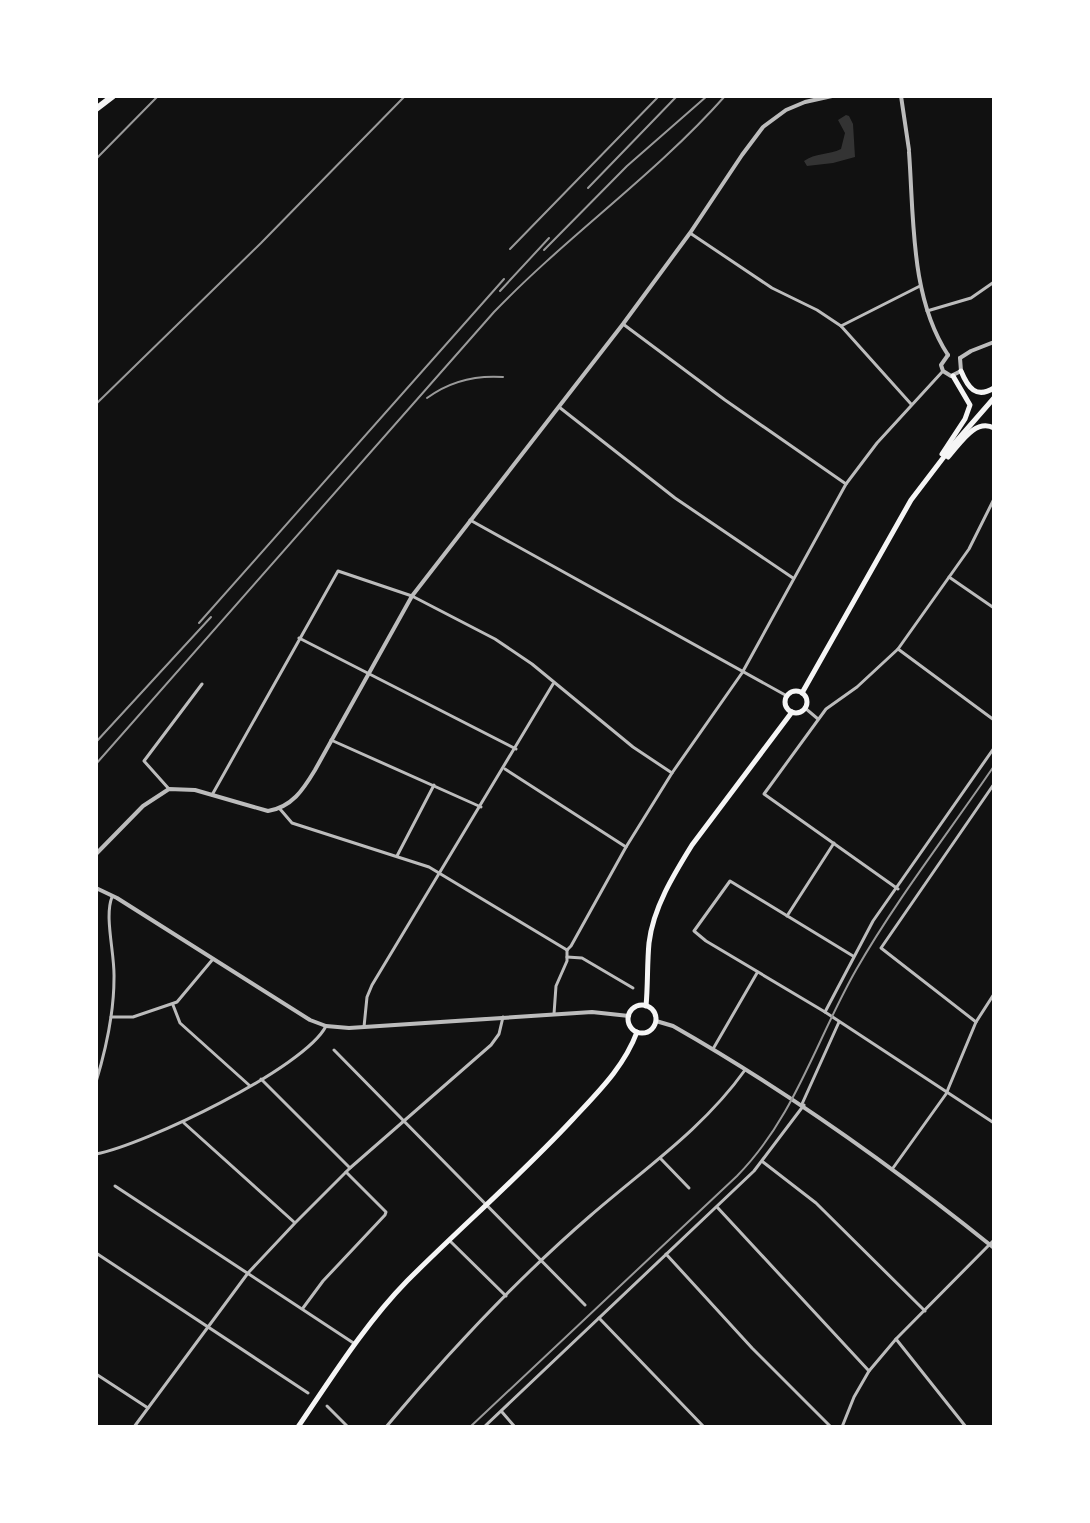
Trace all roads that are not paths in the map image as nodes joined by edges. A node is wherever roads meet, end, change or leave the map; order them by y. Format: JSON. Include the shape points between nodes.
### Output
{"nodes":[{"id":1,"x":113,"y":96,"type":"edge"},
{"id":2,"x":832,"y":96,"type":"edge"},
{"id":3,"x":901,"y":96,"type":"edge"},
{"id":4,"x":96,"y":109,"type":"edge"},
{"id":5,"x":690,"y":233,"type":"junction"},
{"id":6,"x":994,"y":282,"type":"edge"},
{"id":7,"x":922,"y":285,"type":"junction"},
{"id":8,"x":927,"y":311,"type":"junction"},
{"id":9,"x":623,"y":324,"type":"junction"},
{"id":10,"x":841,"y":326,"type":"junction"},
{"id":11,"x":994,"y":342,"type":"edge"},
{"id":12,"x":948,"y":355,"type":"junction"},
{"id":13,"x":960,"y":358,"type":"junction"},
{"id":14,"x":943,"y":371,"type":"junction"},
{"id":15,"x":961,"y":371,"type":"junction"},
{"id":16,"x":953,"y":376,"type":"junction"},
{"id":17,"x":994,"y":388,"type":"edge"},
{"id":18,"x":994,"y":398,"type":"edge"},
{"id":19,"x":911,"y":404,"type":"junction"},
{"id":20,"x":559,"y":407,"type":"junction"},
{"id":21,"x":994,"y":428,"type":"edge"},
{"id":22,"x":925,"y":480,"type":"junction"},
{"id":23,"x":846,"y":484,"type":"junction"},
{"id":24,"x":994,"y":499,"type":"edge"},
{"id":25,"x":470,"y":520,"type":"junction"},
{"id":26,"x":949,"y":577,"type":"junction"},
{"id":27,"x":793,"y":578,"type":"junction"},
{"id":28,"x":412,"y":596,"type":"junction"},
{"id":29,"x":994,"y":608,"type":"edge"},
{"id":30,"x":299,"y":638,"type":"junction"},
{"id":31,"x":898,"y":649,"type":"junction"},
{"id":32,"x":369,"y":672,"type":"junction"},
{"id":33,"x":742,"y":673,"type":"junction"},
{"id":34,"x":202,"y":684,"type":"dead end"},
{"id":35,"x":553,"y":684,"type":"junction"},
{"id":36,"x":802,"y":693,"type":"junction"},
{"id":37,"x":787,"y":696,"type":"junction"},
{"id":38,"x":805,"y":708,"type":"junction"},
{"id":39,"x":792,"y":712,"type":"junction"},
{"id":40,"x":818,"y":719,"type":"junction"},
{"id":41,"x":994,"y":720,"type":"edge"},
{"id":42,"x":331,"y":740,"type":"junction"},
{"id":43,"x":994,"y":748,"type":"edge"},
{"id":44,"x":516,"y":749,"type":"junction"},
{"id":45,"x":504,"y":769,"type":"junction"},
{"id":46,"x":672,"y":773,"type":"junction"},
{"id":47,"x":994,"y":784,"type":"edge"},
{"id":48,"x":434,"y":785,"type":"junction"},
{"id":49,"x":169,"y":789,"type":"junction"},
{"id":50,"x":212,"y":795,"type":"junction"},
{"id":51,"x":481,"y":807,"type":"junction"},
{"id":52,"x":280,"y":809,"type":"junction"},
{"id":53,"x":834,"y":843,"type":"junction"},
{"id":54,"x":626,"y":847,"type":"junction"},
{"id":55,"x":96,"y":854,"type":"edge"},
{"id":56,"x":397,"y":856,"type":"junction"},
{"id":57,"x":440,"y":873,"type":"junction"},
{"id":58,"x":96,"y":888,"type":"edge"},
{"id":59,"x":898,"y":889,"type":"junction"},
{"id":60,"x":113,"y":896,"type":"junction"},
{"id":61,"x":787,"y":916,"type":"junction"},
{"id":62,"x":567,"y":950,"type":"junction"},
{"id":63,"x":853,"y":956,"type":"junction"},
{"id":64,"x":567,"y":957,"type":"junction"},
{"id":65,"x":213,"y":959,"type":"junction"},
{"id":66,"x":758,"y":972,"type":"junction"},
{"id":67,"x":633,"y":988,"type":"dead end"},
{"id":68,"x":994,"y":994,"type":"edge"},
{"id":69,"x":173,"y":1003,"type":"junction"},
{"id":70,"x":646,"y":1006,"type":"junction"},
{"id":71,"x":825,"y":1012,"type":"junction"},
{"id":72,"x":554,"y":1014,"type":"junction"},
{"id":73,"x":629,"y":1016,"type":"junction"},
{"id":74,"x":110,"y":1017,"type":"junction"},
{"id":75,"x":503,"y":1017,"type":"junction"},
{"id":76,"x":656,"y":1021,"type":"junction"},
{"id":77,"x":839,"y":1022,"type":"junction"},
{"id":78,"x":976,"y":1022,"type":"junction"},
{"id":79,"x":326,"y":1026,"type":"junction"},
{"id":80,"x":364,"y":1027,"type":"junction"},
{"id":81,"x":637,"y":1032,"type":"junction"},
{"id":82,"x":713,"y":1049,"type":"junction"},
{"id":83,"x":334,"y":1050,"type":"dead end"},
{"id":84,"x":745,"y":1070,"type":"junction"},
{"id":85,"x":261,"y":1079,"type":"junction"},
{"id":86,"x":96,"y":1082,"type":"edge"},
{"id":87,"x":249,"y":1085,"type":"junction"},
{"id":88,"x":946,"y":1094,"type":"junction"},
{"id":89,"x":803,"y":1104,"type":"junction"},
{"id":90,"x":404,"y":1120,"type":"junction"},
{"id":91,"x":184,"y":1123,"type":"junction"},
{"id":92,"x":994,"y":1123,"type":"edge"},
{"id":93,"x":96,"y":1154,"type":"edge"},
{"id":94,"x":661,"y":1159,"type":"junction"},
{"id":95,"x":762,"y":1162,"type":"junction"},
{"id":96,"x":350,"y":1168,"type":"junction"},
{"id":97,"x":893,"y":1168,"type":"junction"},
{"id":98,"x":346,"y":1172,"type":"junction"},
{"id":99,"x":115,"y":1186,"type":"dead end"},
{"id":100,"x":689,"y":1188,"type":"dead end"},
{"id":101,"x":486,"y":1206,"type":"junction"},
{"id":102,"x":717,"y":1207,"type":"junction"},
{"id":103,"x":295,"y":1223,"type":"junction"},
{"id":104,"x":449,"y":1240,"type":"junction"},
{"id":105,"x":993,"y":1244,"type":"edge"},
{"id":106,"x":96,"y":1253,"type":"edge"},
{"id":107,"x":666,"y":1254,"type":"junction"},
{"id":108,"x":542,"y":1262,"type":"junction"},
{"id":109,"x":248,"y":1273,"type":"junction"},
{"id":110,"x":506,"y":1296,"type":"junction"},
{"id":111,"x":585,"y":1305,"type":"dead end"},
{"id":112,"x":302,"y":1308,"type":"junction"},
{"id":113,"x":925,"y":1311,"type":"junction"},
{"id":114,"x":599,"y":1318,"type":"junction"},
{"id":115,"x":207,"y":1326,"type":"junction"},
{"id":116,"x":896,"y":1339,"type":"junction"},
{"id":117,"x":355,"y":1344,"type":"junction"},
{"id":118,"x":869,"y":1371,"type":"junction"},
{"id":119,"x":96,"y":1374,"type":"edge"},
{"id":120,"x":308,"y":1393,"type":"dead end"},
{"id":121,"x":327,"y":1406,"type":"dead end"},
{"id":122,"x":148,"y":1408,"type":"junction"},
{"id":123,"x":500,"y":1411,"type":"junction"},
{"id":124,"x":134,"y":1427,"type":"edge"},
{"id":125,"x":298,"y":1427,"type":"edge"},
{"id":126,"x":348,"y":1427,"type":"edge"},
{"id":127,"x":386,"y":1427,"type":"edge"},
{"id":128,"x":484,"y":1427,"type":"edge"},
{"id":129,"x":515,"y":1427,"type":"edge"},
{"id":130,"x":704,"y":1427,"type":"edge"},
{"id":131,"x":831,"y":1427,"type":"edge"},
{"id":132,"x":842,"y":1427,"type":"edge"},
{"id":133,"x":966,"y":1427,"type":"edge"}],
"edges":[{"from":1,"to":4,"type":"highway"},
{"from":2,"to":5,"type":"street","via":[[786,110],[763,127]]},
{"from":3,"to":7,"type":"street"},
{"from":5,"to":9,"type":"street"},
{"from":5,"to":10,"type":"street"},
{"from":6,"to":8,"type":"street","via":[[971,298]]},
{"from":7,"to":8,"type":"street"},
{"from":7,"to":10,"type":"street"},
{"from":8,"to":12,"type":"street"},
{"from":9,"to":20,"type":"street"},
{"from":9,"to":23,"type":"street"},
{"from":10,"to":19,"type":"street"},
{"from":11,"to":13,"type":"street"},
{"from":12,"to":13,"type":"street"},
{"from":12,"to":14,"type":"street","via":[[941,362]]},
{"from":13,"to":15,"type":"street"},
{"from":14,"to":16,"type":"street"},
{"from":14,"to":19,"type":"street"},
{"from":15,"to":16,"type":"street"},
{"from":15,"to":17,"type":"main road","via":[[976,393]]},
{"from":16,"to":22,"type":"main road","via":[[968,398],[968,411]]},
{"from":18,"to":22,"type":"main road"},
{"from":19,"to":23,"type":"street"},
{"from":20,"to":25,"type":"street"},
{"from":20,"to":27,"type":"street","via":[[675,498]]},
{"from":21,"to":22,"type":"main road","via":[[987,424],[972,430]]},
{"from":22,"to":36,"type":"main road"},
{"from":23,"to":27,"type":"street"},
{"from":24,"to":26,"type":"street"},
{"from":25,"to":28,"type":"street"},
{"from":25,"to":33,"type":"street"},
{"from":26,"to":29,"type":"street"},
{"from":26,"to":31,"type":"street"},
{"from":27,"to":33,"type":"street"},
{"from":28,"to":30,"type":"street","via":[[338,571]]},
{"from":28,"to":32,"type":"street"},
{"from":28,"to":35,"type":"street","via":[[495,639]]},
{"from":30,"to":32,"type":"street"},
{"from":30,"to":50,"type":"street"},
{"from":31,"to":40,"type":"street"},
{"from":31,"to":41,"type":"street"},
{"from":32,"to":42,"type":"street"},
{"from":32,"to":44,"type":"street"},
{"from":33,"to":37,"type":"street"},
{"from":33,"to":46,"type":"street"},
{"from":34,"to":49,"type":"street","via":[[144,761]]},
{"from":35,"to":44,"type":"street"},
{"from":35,"to":46,"type":"street"},
{"from":36,"to":37,"type":"main road"},
{"from":36,"to":38,"type":"main road"},
{"from":37,"to":39,"type":"main road"},
{"from":38,"to":39,"type":"main road"},
{"from":38,"to":40,"type":"street"},
{"from":39,"to":70,"type":"main road","via":[[678,868],[649,941]]},
{"from":40,"to":53,"type":"street","via":[[764,794]]},
{"from":42,"to":48,"type":"street"},
{"from":42,"to":52,"type":"street","via":[[304,788]]},
{"from":43,"to":59,"type":"street"},
{"from":44,"to":45,"type":"street"},
{"from":45,"to":51,"type":"street"},
{"from":45,"to":54,"type":"street"},
{"from":46,"to":54,"type":"street"},
{"from":47,"to":78,"type":"street","via":[[881,948]]},
{"from":48,"to":51,"type":"street"},
{"from":48,"to":56,"type":"street"},
{"from":49,"to":50,"type":"street"},
{"from":49,"to":55,"type":"street","via":[[143,806]]},
{"from":50,"to":52,"type":"street","via":[[259,810]]},
{"from":51,"to":57,"type":"street"},
{"from":52,"to":56,"type":"street","via":[[292,823]]},
{"from":53,"to":59,"type":"street"},
{"from":53,"to":61,"type":"street"},
{"from":54,"to":62,"type":"street"},
{"from":56,"to":57,"type":"street"},
{"from":57,"to":62,"type":"street"},
{"from":57,"to":80,"type":"street","via":[[372,985]]},
{"from":58,"to":60,"type":"street"},
{"from":59,"to":63,"type":"street"},
{"from":60,"to":65,"type":"street"},
{"from":60,"to":74,"type":"street"},
{"from":61,"to":63,"type":"street"},
{"from":61,"to":66,"type":"street","via":[[730,881],[694,931]]},
{"from":62,"to":64,"type":"street"},
{"from":63,"to":71,"type":"street"},
{"from":64,"to":67,"type":"street","via":[[582,958]]},
{"from":64,"to":72,"type":"street","via":[[556,986]]},
{"from":65,"to":69,"type":"street"},
{"from":65,"to":79,"type":"street"},
{"from":66,"to":71,"type":"street"},
{"from":66,"to":82,"type":"street"},
{"from":68,"to":78,"type":"street"},
{"from":69,"to":74,"type":"street","via":[[133,1017]]},
{"from":69,"to":87,"type":"street","via":[[187,1030]]},
{"from":70,"to":73,"type":"main road","via":[[637,1006]]},
{"from":70,"to":76,"type":"main road"},
{"from":71,"to":77,"type":"street"},
{"from":72,"to":73,"type":"street"},
{"from":72,"to":75,"type":"street"},
{"from":73,"to":81,"type":"main road"},
{"from":74,"to":86,"type":"street"},
{"from":75,"to":80,"type":"street"},
{"from":75,"to":90,"type":"street","via":[[491,1045]]},
{"from":76,"to":81,"type":"main road","via":[[649,1031]]},
{"from":76,"to":82,"type":"street"},
{"from":77,"to":88,"type":"street"},
{"from":77,"to":89,"type":"street"},
{"from":78,"to":88,"type":"street"},
{"from":79,"to":80,"type":"street"},
{"from":79,"to":85,"type":"street","via":[[310,1048]]},
{"from":81,"to":101,"type":"main road","via":[[608,1081]]},
{"from":82,"to":84,"type":"street"},
{"from":83,"to":90,"type":"street"},
{"from":84,"to":89,"type":"street"},
{"from":84,"to":94,"type":"street"},
{"from":85,"to":87,"type":"street"},
{"from":85,"to":96,"type":"street"},
{"from":87,"to":91,"type":"street"},
{"from":88,"to":92,"type":"street"},
{"from":88,"to":97,"type":"street"},
{"from":89,"to":95,"type":"street"},
{"from":89,"to":97,"type":"street"},
{"from":90,"to":96,"type":"street"},
{"from":90,"to":101,"type":"street"},
{"from":91,"to":93,"type":"street"},
{"from":91,"to":103,"type":"street"},
{"from":94,"to":100,"type":"street"},
{"from":94,"to":108,"type":"street"},
{"from":95,"to":102,"type":"street"},
{"from":95,"to":113,"type":"street","via":[[816,1203]]},
{"from":96,"to":98,"type":"street"},
{"from":97,"to":105,"type":"street"},
{"from":98,"to":103,"type":"street"},
{"from":98,"to":112,"type":"street","via":[[386,1212]]},
{"from":99,"to":109,"type":"street"},
{"from":101,"to":104,"type":"main road"},
{"from":101,"to":108,"type":"street"},
{"from":102,"to":107,"type":"street"},
{"from":102,"to":118,"type":"street"},
{"from":103,"to":109,"type":"street"},
{"from":104,"to":110,"type":"street"},
{"from":104,"to":117,"type":"main road"},
{"from":105,"to":113,"type":"street"},
{"from":106,"to":115,"type":"street"},
{"from":107,"to":114,"type":"street"},
{"from":107,"to":131,"type":"street"},
{"from":108,"to":110,"type":"street"},
{"from":108,"to":111,"type":"street"},
{"from":109,"to":112,"type":"street"},
{"from":109,"to":115,"type":"street"},
{"from":110,"to":127,"type":"street"},
{"from":112,"to":117,"type":"street"},
{"from":113,"to":116,"type":"street"},
{"from":114,"to":123,"type":"street"},
{"from":114,"to":130,"type":"street"},
{"from":115,"to":120,"type":"street"},
{"from":115,"to":122,"type":"street"},
{"from":116,"to":118,"type":"street"},
{"from":116,"to":133,"type":"street"},
{"from":117,"to":125,"type":"main road"},
{"from":118,"to":132,"type":"street"},
{"from":119,"to":122,"type":"street"},
{"from":121,"to":126,"type":"street"},
{"from":122,"to":124,"type":"street"},
{"from":123,"to":128,"type":"street"},
{"from":123,"to":129,"type":"street"}]}
